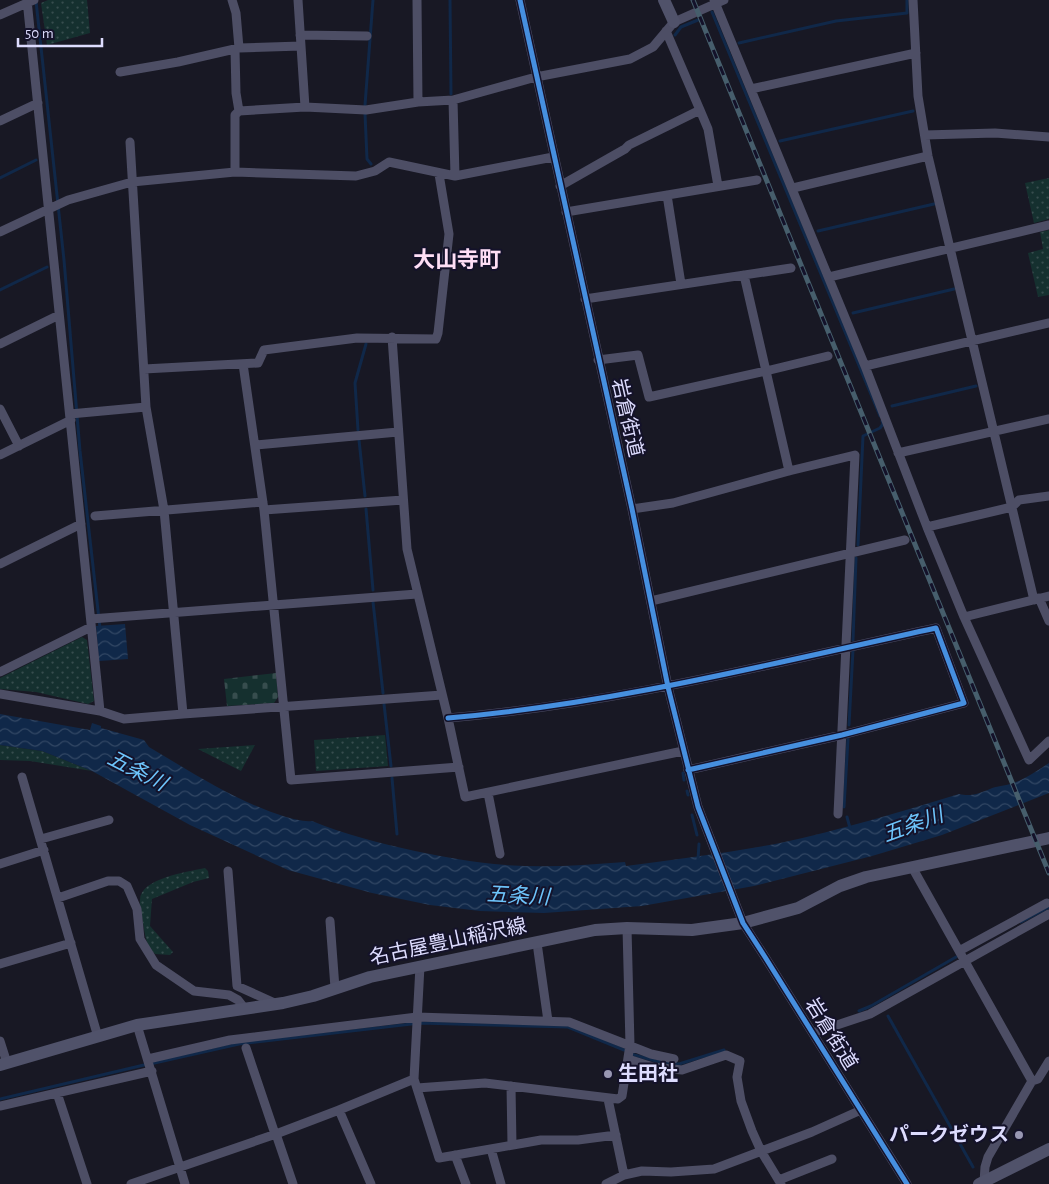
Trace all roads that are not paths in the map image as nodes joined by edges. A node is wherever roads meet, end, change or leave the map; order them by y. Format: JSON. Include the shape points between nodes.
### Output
{"nodes":[{"id":1,"x":232,"y":0,"type":"edge"},
{"id":2,"x":298,"y":0,"type":"edge"},
{"id":3,"x":417,"y":0,"type":"edge"},
{"id":4,"x":520,"y":0,"type":"edge"},
{"id":5,"x":664,"y":0,"type":"edge"},
{"id":6,"x":913,"y":0,"type":"edge"},
{"id":7,"x":30,"y":1,"type":"edge"},
{"id":8,"x":718,"y":1,"type":"edge"},
{"id":9,"x":0,"y":15,"type":"edge"},
{"id":10,"x":670,"y":27,"type":"junction"},
{"id":11,"x":300,"y":34,"type":"junction"},
{"id":12,"x":367,"y":36,"type":"dead end"},
{"id":13,"x":301,"y":46,"type":"junction"},
{"id":14,"x":237,"y":49,"type":"junction"},
{"id":15,"x":916,"y":52,"type":"junction"},
{"id":16,"x":120,"y":72,"type":"dead end"},
{"id":17,"x":536,"y":77,"type":"junction"},
{"id":18,"x":751,"y":90,"type":"junction"},
{"id":19,"x":453,"y":100,"type":"junction"},
{"id":20,"x":418,"y":102,"type":"junction"},
{"id":21,"x":38,"y":103,"type":"junction"},
{"id":22,"x":305,"y":107,"type":"junction"},
{"id":23,"x":700,"y":110,"type":"junction"},
{"id":24,"x":239,"y":111,"type":"junction"},
{"id":25,"x":0,"y":121,"type":"edge"},
{"id":26,"x":925,"y":135,"type":"junction"},
{"id":27,"x":1049,"y":137,"type":"edge"},
{"id":28,"x":130,"y":142,"type":"dead end"},
{"id":29,"x":928,"y":156,"type":"junction"},
{"id":30,"x":553,"y":157,"type":"junction"},
{"id":31,"x":235,"y":172,"type":"junction"},
{"id":32,"x":440,"y":174,"type":"junction"},
{"id":33,"x":455,"y":176,"type":"junction"},
{"id":34,"x":757,"y":180,"type":"dead end"},
{"id":35,"x":132,"y":182,"type":"junction"},
{"id":36,"x":560,"y":186,"type":"junction"},
{"id":37,"x":718,"y":186,"type":"junction"},
{"id":38,"x":793,"y":188,"type":"junction"},
{"id":39,"x":667,"y":195,"type":"junction"},
{"id":40,"x":54,"y":206,"type":"junction"},
{"id":41,"x":566,"y":212,"type":"junction"},
{"id":42,"x":1049,"y":225,"type":"edge"},
{"id":43,"x":0,"y":232,"type":"edge"},
{"id":44,"x":951,"y":247,"type":"junction"},
{"id":45,"x":791,"y":268,"type":"dead end"},
{"id":46,"x":744,"y":275,"type":"junction"},
{"id":47,"x":829,"y":277,"type":"junction"},
{"id":48,"x":681,"y":284,"type":"junction"},
{"id":49,"x":585,"y":299,"type":"junction"},
{"id":50,"x":59,"y":315,"type":"junction"},
{"id":51,"x":1049,"y":323,"type":"edge"},
{"id":52,"x":392,"y":337,"type":"junction"},
{"id":53,"x":973,"y":341,"type":"junction"},
{"id":54,"x":0,"y":344,"type":"edge"},
{"id":55,"x":828,"y":356,"type":"dead end"},
{"id":56,"x":598,"y":360,"type":"junction"},
{"id":57,"x":243,"y":364,"type":"junction"},
{"id":58,"x":866,"y":366,"type":"junction"},
{"id":59,"x":144,"y":369,"type":"junction"},
{"id":60,"x":766,"y":371,"type":"junction"},
{"id":61,"x":146,"y":407,"type":"junction"},
{"id":62,"x":0,"y":409,"type":"edge"},
{"id":63,"x":71,"y":417,"type":"junction"},
{"id":64,"x":1049,"y":419,"type":"edge"},
{"id":65,"x":994,"y":431,"type":"junction"},
{"id":66,"x":398,"y":432,"type":"junction"},
{"id":67,"x":256,"y":444,"type":"junction"},
{"id":68,"x":18,"y":446,"type":"junction"},
{"id":69,"x":898,"y":453,"type":"junction"},
{"id":70,"x":0,"y":455,"type":"edge"},
{"id":71,"x":789,"y":471,"type":"junction"},
{"id":72,"x":1049,"y":496,"type":"edge"},
{"id":73,"x":403,"y":500,"type":"junction"},
{"id":74,"x":264,"y":506,"type":"junction"},
{"id":75,"x":1012,"y":507,"type":"junction"},
{"id":76,"x":632,"y":509,"type":"junction"},
{"id":77,"x":164,"y":510,"type":"junction"},
{"id":78,"x":95,"y":516,"type":"dead end"},
{"id":79,"x":81,"y":524,"type":"junction"},
{"id":80,"x":927,"y":527,"type":"junction"},
{"id":81,"x":905,"y":540,"type":"dead end"},
{"id":82,"x":851,"y":553,"type":"junction"},
{"id":83,"x":0,"y":564,"type":"edge"},
{"id":84,"x":417,"y":594,"type":"junction"},
{"id":85,"x":1049,"y":596,"type":"edge"},
{"id":86,"x":1036,"y":599,"type":"junction"},
{"id":87,"x":651,"y":601,"type":"junction"},
{"id":88,"x":275,"y":605,"type":"junction"},
{"id":89,"x":173,"y":612,"type":"junction"},
{"id":90,"x":964,"y":616,"type":"junction"},
{"id":91,"x":1049,"y":621,"type":"edge"},
{"id":92,"x":91,"y":623,"type":"junction"},
{"id":93,"x":846,"y":647,"type":"junction"},
{"id":94,"x":0,"y":672,"type":"edge"},
{"id":95,"x":668,"y":687,"type":"junction"},
{"id":96,"x":0,"y":694,"type":"edge"},
{"id":97,"x":442,"y":695,"type":"junction"},
{"id":98,"x":283,"y":707,"type":"junction"},
{"id":99,"x":100,"y":711,"type":"junction"},
{"id":100,"x":183,"y":714,"type":"junction"},
{"id":101,"x":448,"y":718,"type":"junction"},
{"id":102,"x":842,"y":735,"type":"junction"},
{"id":103,"x":1049,"y":741,"type":"edge"},
{"id":104,"x":683,"y":750,"type":"junction"},
{"id":105,"x":459,"y":766,"type":"junction"},
{"id":106,"x":688,"y":770,"type":"junction"},
{"id":107,"x":22,"y":777,"type":"dead end"},
{"id":108,"x":488,"y":793,"type":"junction"},
{"id":109,"x":838,"y":814,"type":"dead end"},
{"id":110,"x":109,"y":820,"type":"dead end"},
{"id":111,"x":1049,"y":838,"type":"edge"},
{"id":112,"x":40,"y":839,"type":"junction"},
{"id":113,"x":44,"y":850,"type":"junction"},
{"id":114,"x":500,"y":854,"type":"dead end"},
{"id":115,"x":0,"y":864,"type":"edge"},
{"id":116,"x":912,"y":867,"type":"junction"},
{"id":117,"x":228,"y":871,"type":"dead end"},
{"id":118,"x":58,"y":898,"type":"junction"},
{"id":119,"x":1047,"y":902,"type":"dead end"},
{"id":120,"x":1049,"y":914,"type":"edge"},
{"id":121,"x":330,"y":920,"type":"dead end"},
{"id":122,"x":742,"y":923,"type":"junction"},
{"id":123,"x":627,"y":928,"type":"junction"},
{"id":124,"x":71,"y":943,"type":"junction"},
{"id":125,"x":537,"y":943,"type":"junction"},
{"id":126,"x":959,"y":951,"type":"junction"},
{"id":127,"x":964,"y":961,"type":"junction"},
{"id":128,"x":0,"y":964,"type":"edge"},
{"id":129,"x":420,"y":966,"type":"junction"},
{"id":130,"x":335,"y":988,"type":"junction"},
{"id":131,"x":278,"y":1004,"type":"junction"},
{"id":132,"x":245,"y":1009,"type":"junction"},
{"id":133,"x":417,"y":1021,"type":"junction"},
{"id":134,"x":548,"y":1021,"type":"junction"},
{"id":135,"x":137,"y":1025,"type":"junction"},
{"id":136,"x":813,"y":1033,"type":"junction"},
{"id":137,"x":98,"y":1037,"type":"junction"},
{"id":138,"x":0,"y":1041,"type":"edge"},
{"id":139,"x":630,"y":1045,"type":"junction"},
{"id":140,"x":246,"y":1048,"type":"dead end"},
{"id":141,"x":148,"y":1059,"type":"junction"},
{"id":142,"x":674,"y":1059,"type":"dead end"},
{"id":143,"x":628,"y":1060,"type":"junction"},
{"id":144,"x":1049,"y":1061,"type":"edge"},
{"id":145,"x":3,"y":1064,"type":"edge"},
{"id":146,"x":152,"y":1071,"type":"junction"},
{"id":147,"x":1032,"y":1081,"type":"junction"},
{"id":148,"x":415,"y":1084,"type":"junction"},
{"id":149,"x":511,"y":1086,"type":"junction"},
{"id":150,"x":56,"y":1093,"type":"junction"},
{"id":151,"x":608,"y":1099,"type":"junction"},
{"id":152,"x":0,"y":1106,"type":"edge"},
{"id":153,"x":338,"y":1110,"type":"junction"},
{"id":154,"x":861,"y":1110,"type":"junction"},
{"id":155,"x":276,"y":1134,"type":"junction"},
{"id":156,"x":616,"y":1135,"type":"junction"},
{"id":157,"x":512,"y":1145,"type":"junction"},
{"id":158,"x":491,"y":1149,"type":"junction"},
{"id":159,"x":761,"y":1151,"type":"junction"},
{"id":160,"x":1048,"y":1154,"type":"edge"},
{"id":161,"x":455,"y":1155,"type":"junction"},
{"id":162,"x":832,"y":1159,"type":"dead end"},
{"id":163,"x":180,"y":1167,"type":"junction"},
{"id":164,"x":624,"y":1175,"type":"junction"},
{"id":165,"x":780,"y":1182,"type":"edge"},
{"id":166,"x":981,"y":1183,"type":"edge"},
{"id":167,"x":87,"y":1184,"type":"edge"},
{"id":168,"x":131,"y":1184,"type":"edge"},
{"id":169,"x":184,"y":1184,"type":"edge"},
{"id":170,"x":293,"y":1184,"type":"edge"},
{"id":171,"x":371,"y":1184,"type":"edge"},
{"id":172,"x":466,"y":1184,"type":"edge"},
{"id":173,"x":501,"y":1184,"type":"edge"},
{"id":174,"x":606,"y":1184,"type":"edge"},
{"id":175,"x":907,"y":1184,"type":"edge"}],
"edges":[{"from":1,"to":14,"type":"street","via":[[236,13]]},
{"from":2,"to":11,"type":"street"},
{"from":3,"to":20,"type":"street"},
{"from":4,"to":17,"type":"street","name":"岩倉街道"},
{"from":5,"to":10,"type":"main road"},
{"from":6,"to":15,"type":"street"},
{"from":7,"to":9,"type":"street"},
{"from":7,"to":21,"type":"street"},
{"from":8,"to":10,"type":"street"},
{"from":8,"to":18,"type":"street"},
{"from":10,"to":17,"type":"street","via":[[653,46],[630,59]]},
{"from":10,"to":23,"type":"street"},
{"from":11,"to":12,"type":"street"},
{"from":11,"to":13,"type":"street"},
{"from":13,"to":14,"type":"street"},
{"from":13,"to":22,"type":"street"},
{"from":14,"to":16,"type":"street"},
{"from":14,"to":24,"type":"street"},
{"from":15,"to":18,"type":"street"},
{"from":15,"to":26,"type":"street","via":[[918,96]]},
{"from":17,"to":19,"type":"street"},
{"from":17,"to":30,"type":"street","name":"岩倉街道"},
{"from":18,"to":38,"type":"street"},
{"from":19,"to":20,"type":"street"},
{"from":19,"to":33,"type":"street"},
{"from":20,"to":22,"type":"street","via":[[366,110]]},
{"from":21,"to":25,"type":"street"},
{"from":21,"to":40,"type":"street"},
{"from":22,"to":24,"type":"street"},
{"from":23,"to":36,"type":"street","via":[[629,145]]},
{"from":23,"to":37,"type":"street","via":[[708,129]]},
{"from":24,"to":31,"type":"street","via":[[236,115]]},
{"from":26,"to":27,"type":"street"},
{"from":26,"to":29,"type":"street"},
{"from":28,"to":35,"type":"street"},
{"from":29,"to":38,"type":"street"},
{"from":29,"to":44,"type":"street"},
{"from":30,"to":33,"type":"street"},
{"from":30,"to":36,"type":"street","name":"岩倉街道"},
{"from":31,"to":32,"type":"street","via":[[356,176],[374,171],[388,162]]},
{"from":31,"to":35,"type":"street"},
{"from":32,"to":33,"type":"street"},
{"from":32,"to":52,"type":"street","via":[[449,234],[438,333],[436,339]]},
{"from":34,"to":37,"type":"street"},
{"from":35,"to":40,"type":"street"},
{"from":35,"to":59,"type":"street"},
{"from":36,"to":41,"type":"street","name":"岩倉街道"},
{"from":37,"to":39,"type":"street"},
{"from":38,"to":47,"type":"street"},
{"from":39,"to":41,"type":"street"},
{"from":39,"to":48,"type":"street"},
{"from":40,"to":43,"type":"street"},
{"from":40,"to":50,"type":"street"},
{"from":41,"to":49,"type":"street","name":"岩倉街道"},
{"from":42,"to":44,"type":"street"},
{"from":44,"to":47,"type":"street"},
{"from":44,"to":53,"type":"street"},
{"from":45,"to":46,"type":"street"},
{"from":46,"to":48,"type":"street"},
{"from":46,"to":60,"type":"street"},
{"from":47,"to":58,"type":"street"},
{"from":48,"to":49,"type":"street"},
{"from":49,"to":56,"type":"street","name":"岩倉街道"},
{"from":50,"to":54,"type":"street"},
{"from":50,"to":63,"type":"street"},
{"from":51,"to":53,"type":"street"},
{"from":52,"to":57,"type":"street","via":[[357,338],[264,350],[258,363]]},
{"from":52,"to":66,"type":"street"},
{"from":53,"to":58,"type":"street"},
{"from":53,"to":65,"type":"street"},
{"from":55,"to":60,"type":"street"},
{"from":56,"to":60,"type":"street","via":[[638,355],[649,397]]},
{"from":56,"to":76,"type":"street","name":"岩倉街道"},
{"from":57,"to":59,"type":"street"},
{"from":57,"to":67,"type":"street"},
{"from":58,"to":69,"type":"street"},
{"from":59,"to":61,"type":"street"},
{"from":60,"to":71,"type":"street"},
{"from":61,"to":63,"type":"street"},
{"from":61,"to":77,"type":"street"},
{"from":62,"to":68,"type":"street"},
{"from":63,"to":68,"type":"street"},
{"from":63,"to":79,"type":"street"},
{"from":64,"to":65,"type":"street"},
{"from":65,"to":69,"type":"street"},
{"from":65,"to":75,"type":"street"},
{"from":66,"to":67,"type":"street"},
{"from":66,"to":73,"type":"street"},
{"from":67,"to":74,"type":"street"},
{"from":68,"to":70,"type":"street"},
{"from":69,"to":80,"type":"street"},
{"from":71,"to":76,"type":"street","via":[[673,503]]},
{"from":71,"to":82,"type":"street","via":[[855,455]]},
{"from":72,"to":75,"type":"street","via":[[1019,500]]},
{"from":73,"to":74,"type":"street"},
{"from":73,"to":84,"type":"street"},
{"from":74,"to":77,"type":"street"},
{"from":74,"to":88,"type":"street"},
{"from":75,"to":80,"type":"street"},
{"from":75,"to":86,"type":"street"},
{"from":76,"to":87,"type":"street","name":"岩倉街道"},
{"from":77,"to":78,"type":"street"},
{"from":77,"to":89,"type":"street"},
{"from":79,"to":83,"type":"street"},
{"from":79,"to":92,"type":"street"},
{"from":80,"to":90,"type":"street"},
{"from":81,"to":82,"type":"street"},
{"from":82,"to":87,"type":"street"},
{"from":82,"to":93,"type":"street"},
{"from":84,"to":88,"type":"street"},
{"from":84,"to":97,"type":"street"},
{"from":85,"to":86,"type":"street"},
{"from":86,"to":90,"type":"street"},
{"from":86,"to":91,"type":"street"},
{"from":87,"to":95,"type":"street","name":"岩倉街道"},
{"from":88,"to":89,"type":"street"},
{"from":88,"to":98,"type":"street"},
{"from":89,"to":92,"type":"street","via":[[102,618]]},
{"from":89,"to":100,"type":"street"},
{"from":90,"to":103,"type":"street","via":[[1029,760]]},
{"from":92,"to":94,"type":"street"},
{"from":92,"to":99,"type":"street"},
{"from":93,"to":95,"type":"street"},
{"from":93,"to":102,"type":"street"},
{"from":93,"to":102,"type":"street","via":[[936,628],[964,703]]},
{"from":95,"to":101,"type":"street","via":[[502,714]]},
{"from":95,"to":104,"type":"street","name":"岩倉街道"},
{"from":96,"to":99,"type":"street"},
{"from":97,"to":98,"type":"street"},
{"from":97,"to":101,"type":"street"},
{"from":98,"to":100,"type":"street"},
{"from":98,"to":105,"type":"street","via":[[291,780]]},
{"from":99,"to":100,"type":"street","via":[[124,719]]},
{"from":101,"to":105,"type":"street"},
{"from":102,"to":106,"type":"street"},
{"from":102,"to":109,"type":"street"},
{"from":104,"to":106,"type":"street","name":"岩倉街道"},
{"from":104,"to":108,"type":"street"},
{"from":105,"to":108,"type":"street","via":[[465,797]]},
{"from":106,"to":122,"type":"street","name":"岩倉街道","via":[[698,808]]},
{"from":107,"to":112,"type":"street"},
{"from":108,"to":114,"type":"street"},
{"from":110,"to":112,"type":"street"},
{"from":111,"to":116,"type":"main road","name":"名古屋豊山稲沢線"},
{"from":112,"to":113,"type":"street"},
{"from":113,"to":115,"type":"street"},
{"from":113,"to":118,"type":"street"},
{"from":116,"to":122,"type":"main road","name":"名古屋豊山稲沢線","via":[[866,877],[840,886],[798,908]]},
{"from":116,"to":126,"type":"street"},
{"from":117,"to":131,"type":"street","via":[[237,986]]},
{"from":118,"to":124,"type":"street"},
{"from":118,"to":132,"type":"street","via":[[108,881],[119,881],[127,886],[137,909],[140,939],[156,965],[194,991],[229,995]]},
{"from":119,"to":126,"type":"street"},
{"from":120,"to":127,"type":"street"},
{"from":121,"to":130,"type":"street"},
{"from":122,"to":123,"type":"main road","name":"名古屋豊山稲沢線","via":[[692,930]]},
{"from":122,"to":136,"type":"street","name":"岩倉街道"},
{"from":123,"to":125,"type":"main road","name":"名古屋豊山稲沢線","via":[[595,930]]},
{"from":123,"to":139,"type":"street"},
{"from":124,"to":128,"type":"street"},
{"from":124,"to":137,"type":"street"},
{"from":125,"to":129,"type":"main road","name":"名古屋豊山稲沢線"},
{"from":125,"to":134,"type":"street"},
{"from":126,"to":127,"type":"street"},
{"from":127,"to":136,"type":"street","via":[[870,1014]]},
{"from":127,"to":147,"type":"street"},
{"from":129,"to":130,"type":"main road","name":"名古屋豊山稲沢線"},
{"from":129,"to":133,"type":"street"},
{"from":130,"to":131,"type":"main road","name":"名古屋豊山稲沢線"},
{"from":131,"to":132,"type":"main road","name":"名古屋豊山稲沢線"},
{"from":132,"to":135,"type":"main road","name":"名古屋豊山稲沢線"},
{"from":133,"to":134,"type":"street"},
{"from":133,"to":141,"type":"street","via":[[230,1040]]},
{"from":133,"to":148,"type":"street"},
{"from":134,"to":139,"type":"street","via":[[569,1022]]},
{"from":135,"to":137,"type":"main road","name":"名古屋豊山稲沢線"},
{"from":135,"to":141,"type":"street"},
{"from":136,"to":154,"type":"street","name":"岩倉街道"},
{"from":137,"to":145,"type":"main road","name":"名古屋豊山稲沢線"},
{"from":138,"to":145,"type":"street"},
{"from":139,"to":142,"type":"street"},
{"from":139,"to":143,"type":"street"},
{"from":140,"to":155,"type":"street"},
{"from":141,"to":146,"type":"street"},
{"from":143,"to":151,"type":"street","via":[[622,1096]]},
{"from":143,"to":159,"type":"street","via":[[682,1070],[726,1055],[740,1061],[737,1077],[741,1100]]},
{"from":144,"to":147,"type":"street","via":[[1038,1079]]},
{"from":146,"to":150,"type":"street"},
{"from":146,"to":163,"type":"street"},
{"from":147,"to":166,"type":"street","via":[[988,1157]]},
{"from":148,"to":149,"type":"street","via":[[485,1082]]},
{"from":148,"to":153,"type":"street"},
{"from":148,"to":161,"type":"street","via":[[439,1158]]},
{"from":149,"to":151,"type":"street"},
{"from":149,"to":157,"type":"street"},
{"from":150,"to":152,"type":"street"},
{"from":150,"to":167,"type":"street"},
{"from":151,"to":156,"type":"street"},
{"from":153,"to":155,"type":"street"},
{"from":153,"to":171,"type":"street"},
{"from":154,"to":159,"type":"street"},
{"from":154,"to":175,"type":"street","name":"岩倉街道"},
{"from":155,"to":163,"type":"street"},
{"from":155,"to":170,"type":"street"},
{"from":156,"to":157,"type":"street"},
{"from":156,"to":164,"type":"street"},
{"from":157,"to":158,"type":"street"},
{"from":158,"to":161,"type":"street"},
{"from":158,"to":173,"type":"street"},
{"from":159,"to":164,"type":"street","via":[[714,1169],[642,1171]]},
{"from":159,"to":165,"type":"street"},
{"from":160,"to":166,"type":"main road"},
{"from":161,"to":172,"type":"street"},
{"from":162,"to":165,"type":"street"},
{"from":163,"to":168,"type":"street"},
{"from":163,"to":169,"type":"street"},
{"from":164,"to":174,"type":"street"}]}
